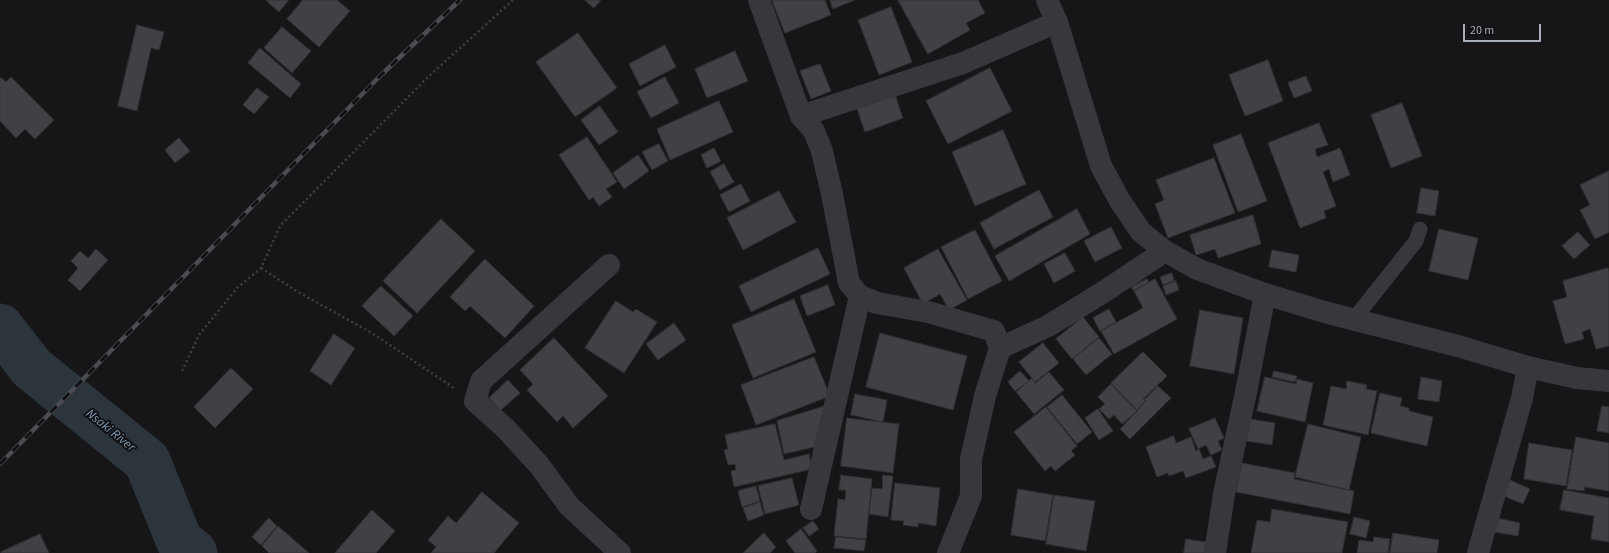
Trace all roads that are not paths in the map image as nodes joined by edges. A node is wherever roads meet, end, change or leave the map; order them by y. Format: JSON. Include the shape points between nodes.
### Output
{"nodes":[{"id":1,"x":759,"y":0,"type":"edge"},
{"id":2,"x":1047,"y":0,"type":"edge"},
{"id":3,"x":1057,"y":22,"type":"junction"},
{"id":4,"x":801,"y":116,"type":"junction"},
{"id":5,"x":1420,"y":229,"type":"dead end"},
{"id":6,"x":1165,"y":251,"type":"junction"},
{"id":7,"x":609,"y":266,"type":"dead end"},
{"id":8,"x":1265,"y":294,"type":"junction"},
{"id":9,"x":860,"y":296,"type":"junction"},
{"id":10,"x":1354,"y":319,"type":"junction"},
{"id":11,"x":1000,"y":348,"type":"junction"},
{"id":12,"x":1528,"y":367,"type":"junction"},
{"id":13,"x":1609,"y":381,"type":"edge"},
{"id":14,"x":811,"y":509,"type":"dead end"},
{"id":15,"x":620,"y":553,"type":"edge"},
{"id":16,"x":948,"y":553,"type":"edge"},
{"id":17,"x":1215,"y":553,"type":"edge"},
{"id":18,"x":1478,"y":553,"type":"edge"}],
"edges":[{"from":1,"to":4,"type":"street"},
{"from":2,"to":3,"type":"street"},
{"from":3,"to":4,"type":"street","via":[[963,63]]},
{"from":3,"to":6,"type":"street","via":[[1101,166],[1141,232]]},
{"from":4,"to":9,"type":"street","via":[[814,131],[822,151],[849,283]]},
{"from":5,"to":10,"type":"lane","via":[[1416,241]]},
{"from":6,"to":8,"type":"street","via":[[1197,269]]},
{"from":6,"to":11,"type":"street","via":[[1048,326]]},
{"from":7,"to":15,"type":"street","via":[[481,381],[475,401],[506,429],[539,465],[569,506]]},
{"from":8,"to":10,"type":"street"},
{"from":8,"to":17,"type":"street","via":[[1224,494]]},
{"from":9,"to":11,"type":"street","via":[[877,303],[928,312],[994,331]]},
{"from":9,"to":14,"type":"street"},
{"from":10,"to":12,"type":"street"},
{"from":11,"to":16,"type":"street","via":[[985,396],[971,459],[971,496]]},
{"from":12,"to":13,"type":"street","via":[[1577,378]]},
{"from":12,"to":18,"type":"street","via":[[1522,398]]}]}
